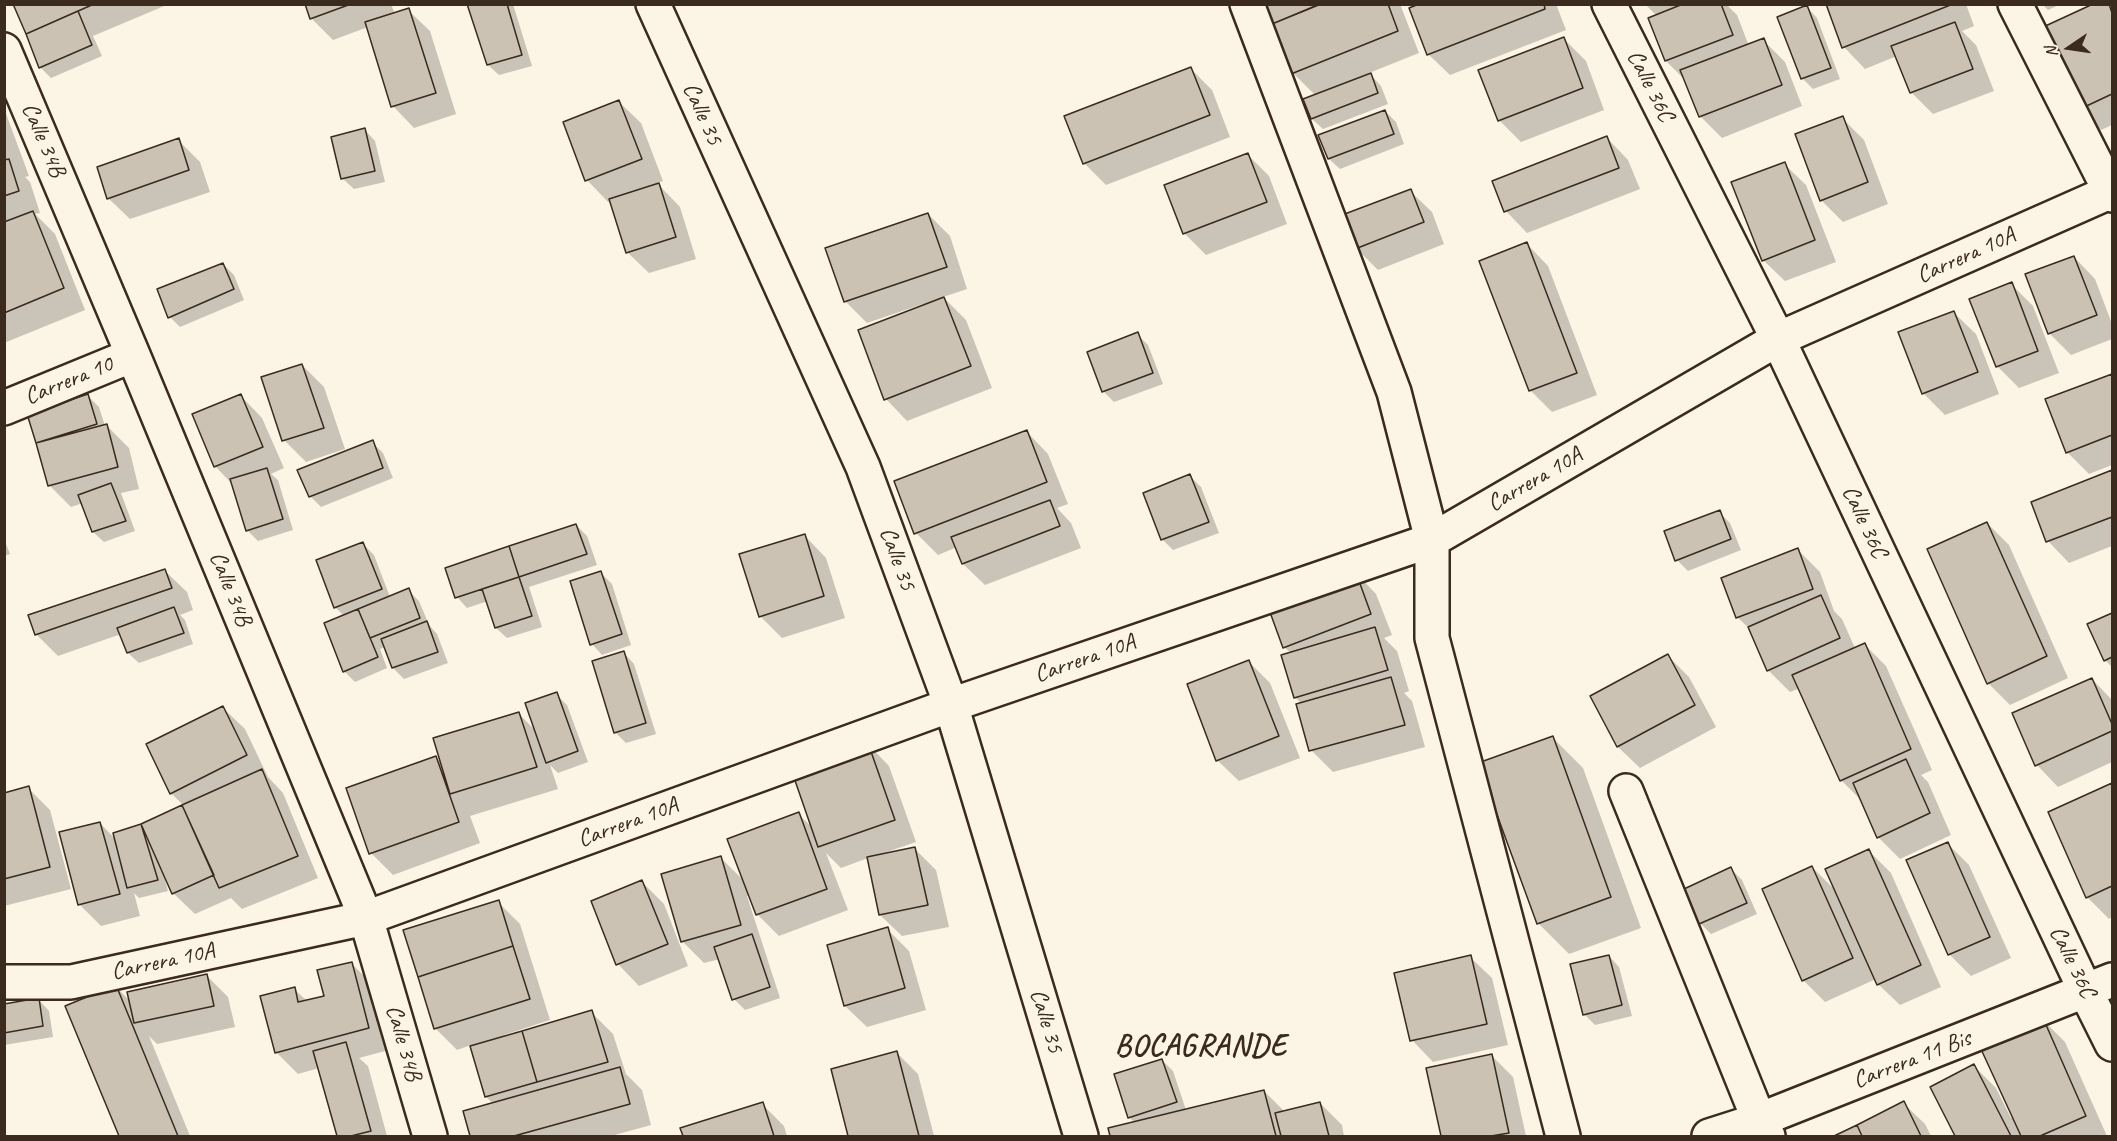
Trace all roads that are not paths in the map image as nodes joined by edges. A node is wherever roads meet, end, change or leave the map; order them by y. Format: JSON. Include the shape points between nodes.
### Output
{"nodes":[{"id":1,"x":652,"y":4,"type":"edge"},
{"id":2,"x":1247,"y":4,"type":"edge"},
{"id":3,"x":1609,"y":4,"type":"edge"},
{"id":4,"x":2015,"y":4,"type":"edge"},
{"id":5,"x":4,"y":50,"type":"edge"},
{"id":6,"x":2112,"y":192,"type":"edge"},
{"id":7,"x":1778,"y":339,"type":"junction"},
{"id":8,"x":133,"y":355,"type":"junction"},
{"id":9,"x":4,"y":408,"type":"edge"},
{"id":10,"x":1432,"y":540,"type":"junction"},
{"id":11,"x":951,"y":705,"type":"junction"},
{"id":12,"x":1626,"y":791,"type":"dead end"},
{"id":13,"x":366,"y":918,"type":"junction"},
{"id":14,"x":4,"y":982,"type":"edge"},
{"id":15,"x":2099,"y":986,"type":"edge"},
{"id":16,"x":2112,"y":1044,"type":"edge"},
{"id":17,"x":1763,"y":1128,"type":"edge"},
{"id":18,"x":430,"y":1137,"type":"edge"},
{"id":19,"x":1081,"y":1137,"type":"edge"},
{"id":20,"x":1563,"y":1137,"type":"edge"},
{"id":21,"x":1709,"y":1137,"type":"edge"}],
"edges":[{"from":1,"to":11,"type":"street","name":"Calle 35","via":[[863,467]]},
{"from":2,"to":10,"type":"street","via":[[1394,392]]},
{"from":3,"to":7,"type":"street","name":"Calle 36C"},
{"from":4,"to":6,"type":"street"},
{"from":5,"to":8,"type":"street","name":"Calle 34B"},
{"from":6,"to":7,"type":"street","name":"Carrera 10A"},
{"from":7,"to":10,"type":"street","name":"Carrera 10A"},
{"from":7,"to":15,"type":"street","name":"Calle 36C"},
{"from":8,"to":9,"type":"street","name":"Carrera 10"},
{"from":8,"to":13,"type":"street","name":"Calle 34B"},
{"from":10,"to":11,"type":"street","name":"Carrera 10A"},
{"from":10,"to":20,"type":"street","via":[[1432,638]]},
{"from":11,"to":13,"type":"street","name":"Carrera 10A"},
{"from":11,"to":19,"type":"street","name":"Calle 35"},
{"from":12,"to":17,"type":"street"},
{"from":13,"to":14,"type":"street","name":"Carrera 10A","via":[[71,982]]},
{"from":13,"to":18,"type":"street","name":"Calle 34B"},
{"from":15,"to":16,"type":"street","name":"Calle 36C"},
{"from":15,"to":17,"type":"street","name":"Carrera 11 Bis"},
{"from":17,"to":21,"type":"street","name":"Carrera 11 Bis"}]}
